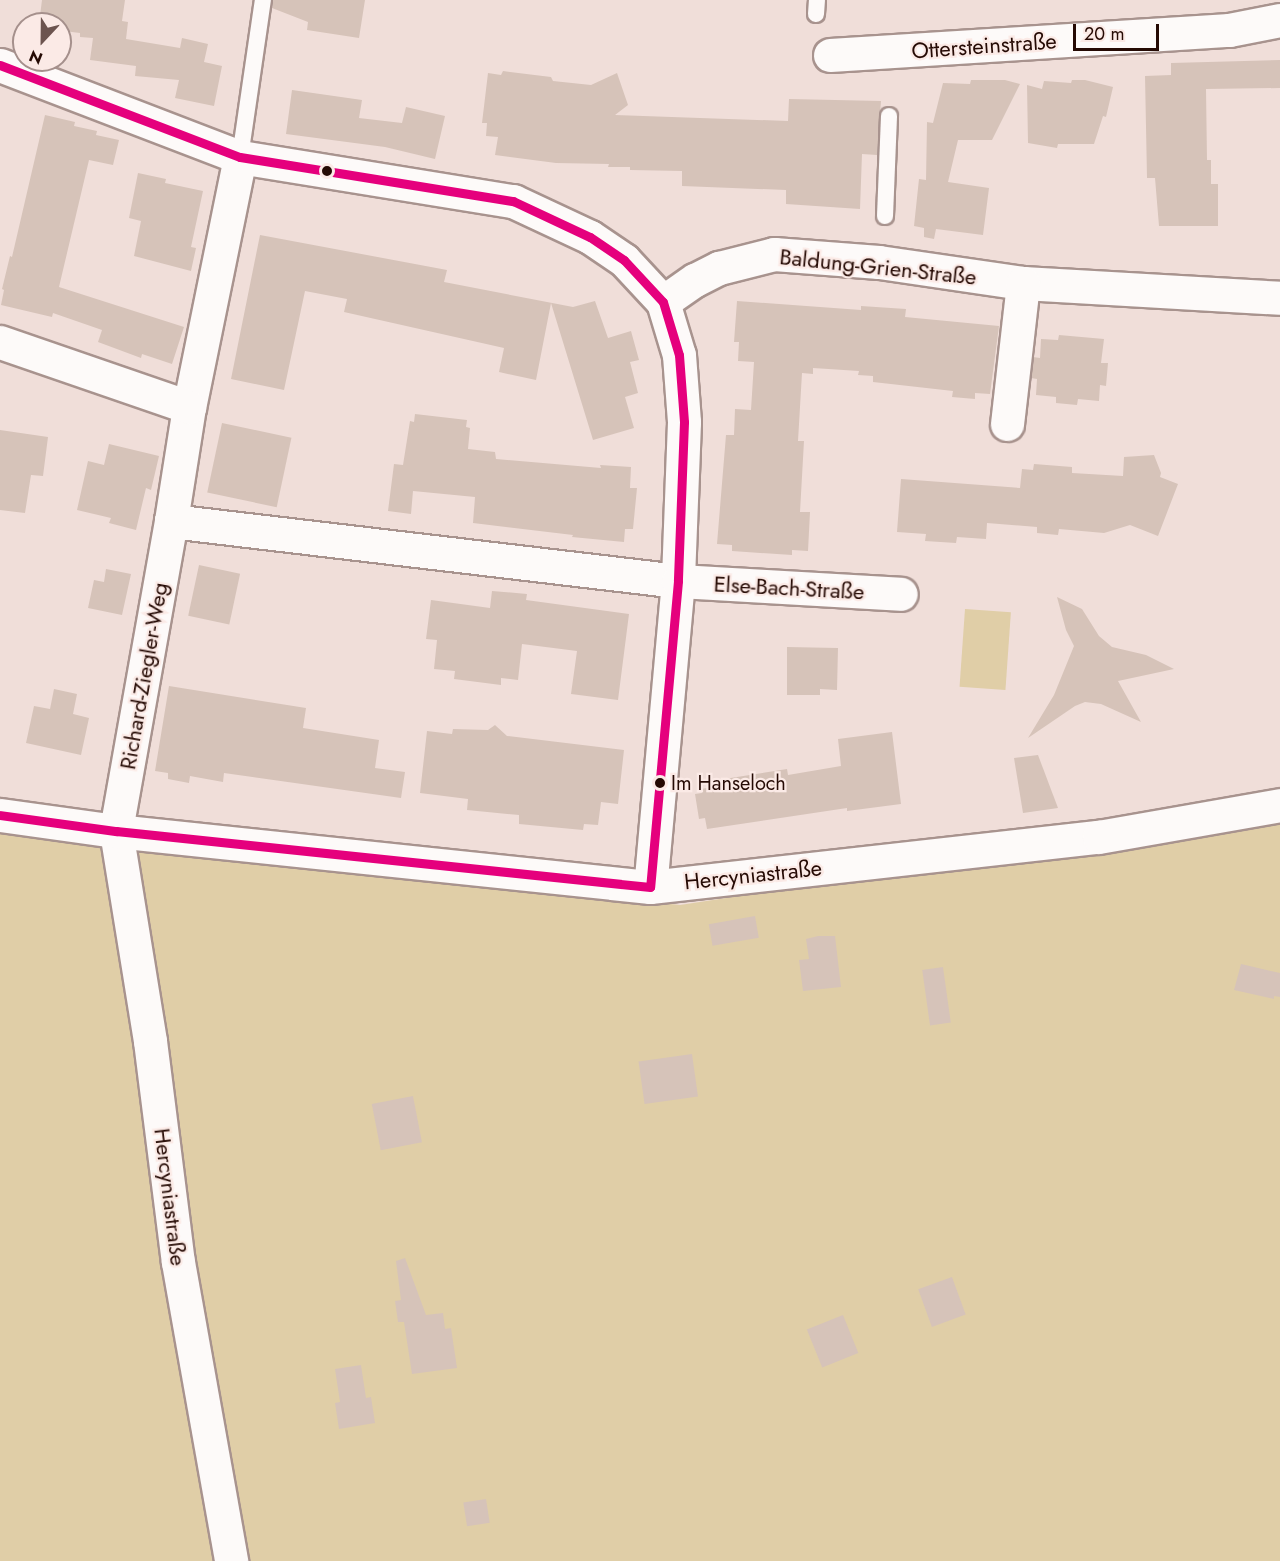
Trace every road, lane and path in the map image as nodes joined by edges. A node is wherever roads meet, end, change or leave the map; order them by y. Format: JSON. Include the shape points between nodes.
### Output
{"nodes":[{"id":1,"x":263,"y":0,"type":"edge"},
{"id":2,"x":1280,"y":20,"type":"edge"},
{"id":3,"x":830,"y":55,"type":"dead end"},
{"id":4,"x":0,"y":65,"type":"edge"},
{"id":5,"x":889,"y":116,"type":"dead end"},
{"id":6,"x":240,"y":157,"type":"junction"},
{"id":7,"x":885,"y":216,"type":"dead end"},
{"id":8,"x":1023,"y":283,"type":"junction"},
{"id":9,"x":1280,"y":298,"type":"edge"},
{"id":10,"x":663,"y":302,"type":"junction"},
{"id":11,"x":0,"y":342,"type":"edge"},
{"id":12,"x":189,"y":406,"type":"junction"},
{"id":13,"x":1007,"y":424,"type":"dead end"},
{"id":14,"x":171,"y":521,"type":"junction"},
{"id":15,"x":678,"y":581,"type":"junction"},
{"id":16,"x":901,"y":594,"type":"dead end"},
{"id":17,"x":1280,"y":805,"type":"edge"},
{"id":18,"x":0,"y":815,"type":"edge"},
{"id":19,"x":116,"y":831,"type":"junction"},
{"id":20,"x":650,"y":887,"type":"junction"},
{"id":21,"x":231,"y":1561,"type":"edge"}],
"edges":[{"from":1,"to":6,"type":"lane"},
{"from":2,"to":3,"type":"street","name":"Ottersteinstraße","via":[[1229,30]]},
{"from":4,"to":6,"type":"street"},
{"from":5,"to":7,"type":"lane"},
{"from":6,"to":10,"type":"street","via":[[513,201],[590,237],[624,260]]},
{"from":6,"to":12,"type":"street","name":"Richard-Ziegler-Weg"},
{"from":8,"to":9,"type":"street","name":"Baldung-Grien-Straße"},
{"from":8,"to":10,"type":"street","name":"Baldung-Grien-Straße","via":[[879,262],[774,254],[719,268]]},
{"from":8,"to":13,"type":"street"},
{"from":10,"to":15,"type":"street","via":[[679,355],[684,422]]},
{"from":11,"to":12,"type":"street"},
{"from":12,"to":14,"type":"street","name":"Richard-Ziegler-Weg"},
{"from":14,"to":15,"type":"street","name":"Else-Bach-Straße"},
{"from":14,"to":19,"type":"street","name":"Richard-Ziegler-Weg"},
{"from":15,"to":16,"type":"street","name":"Else-Bach-Straße"},
{"from":15,"to":20,"type":"street"},
{"from":17,"to":20,"type":"street","name":"Hercyniastraße","via":[[1099,837]]},
{"from":18,"to":19,"type":"street","name":"Hercyniastraße"},
{"from":19,"to":20,"type":"street","name":"Hercyniastraße"},
{"from":19,"to":21,"type":"street","name":"Hercyniastraße","via":[[150,1041],[177,1262]]}]}
